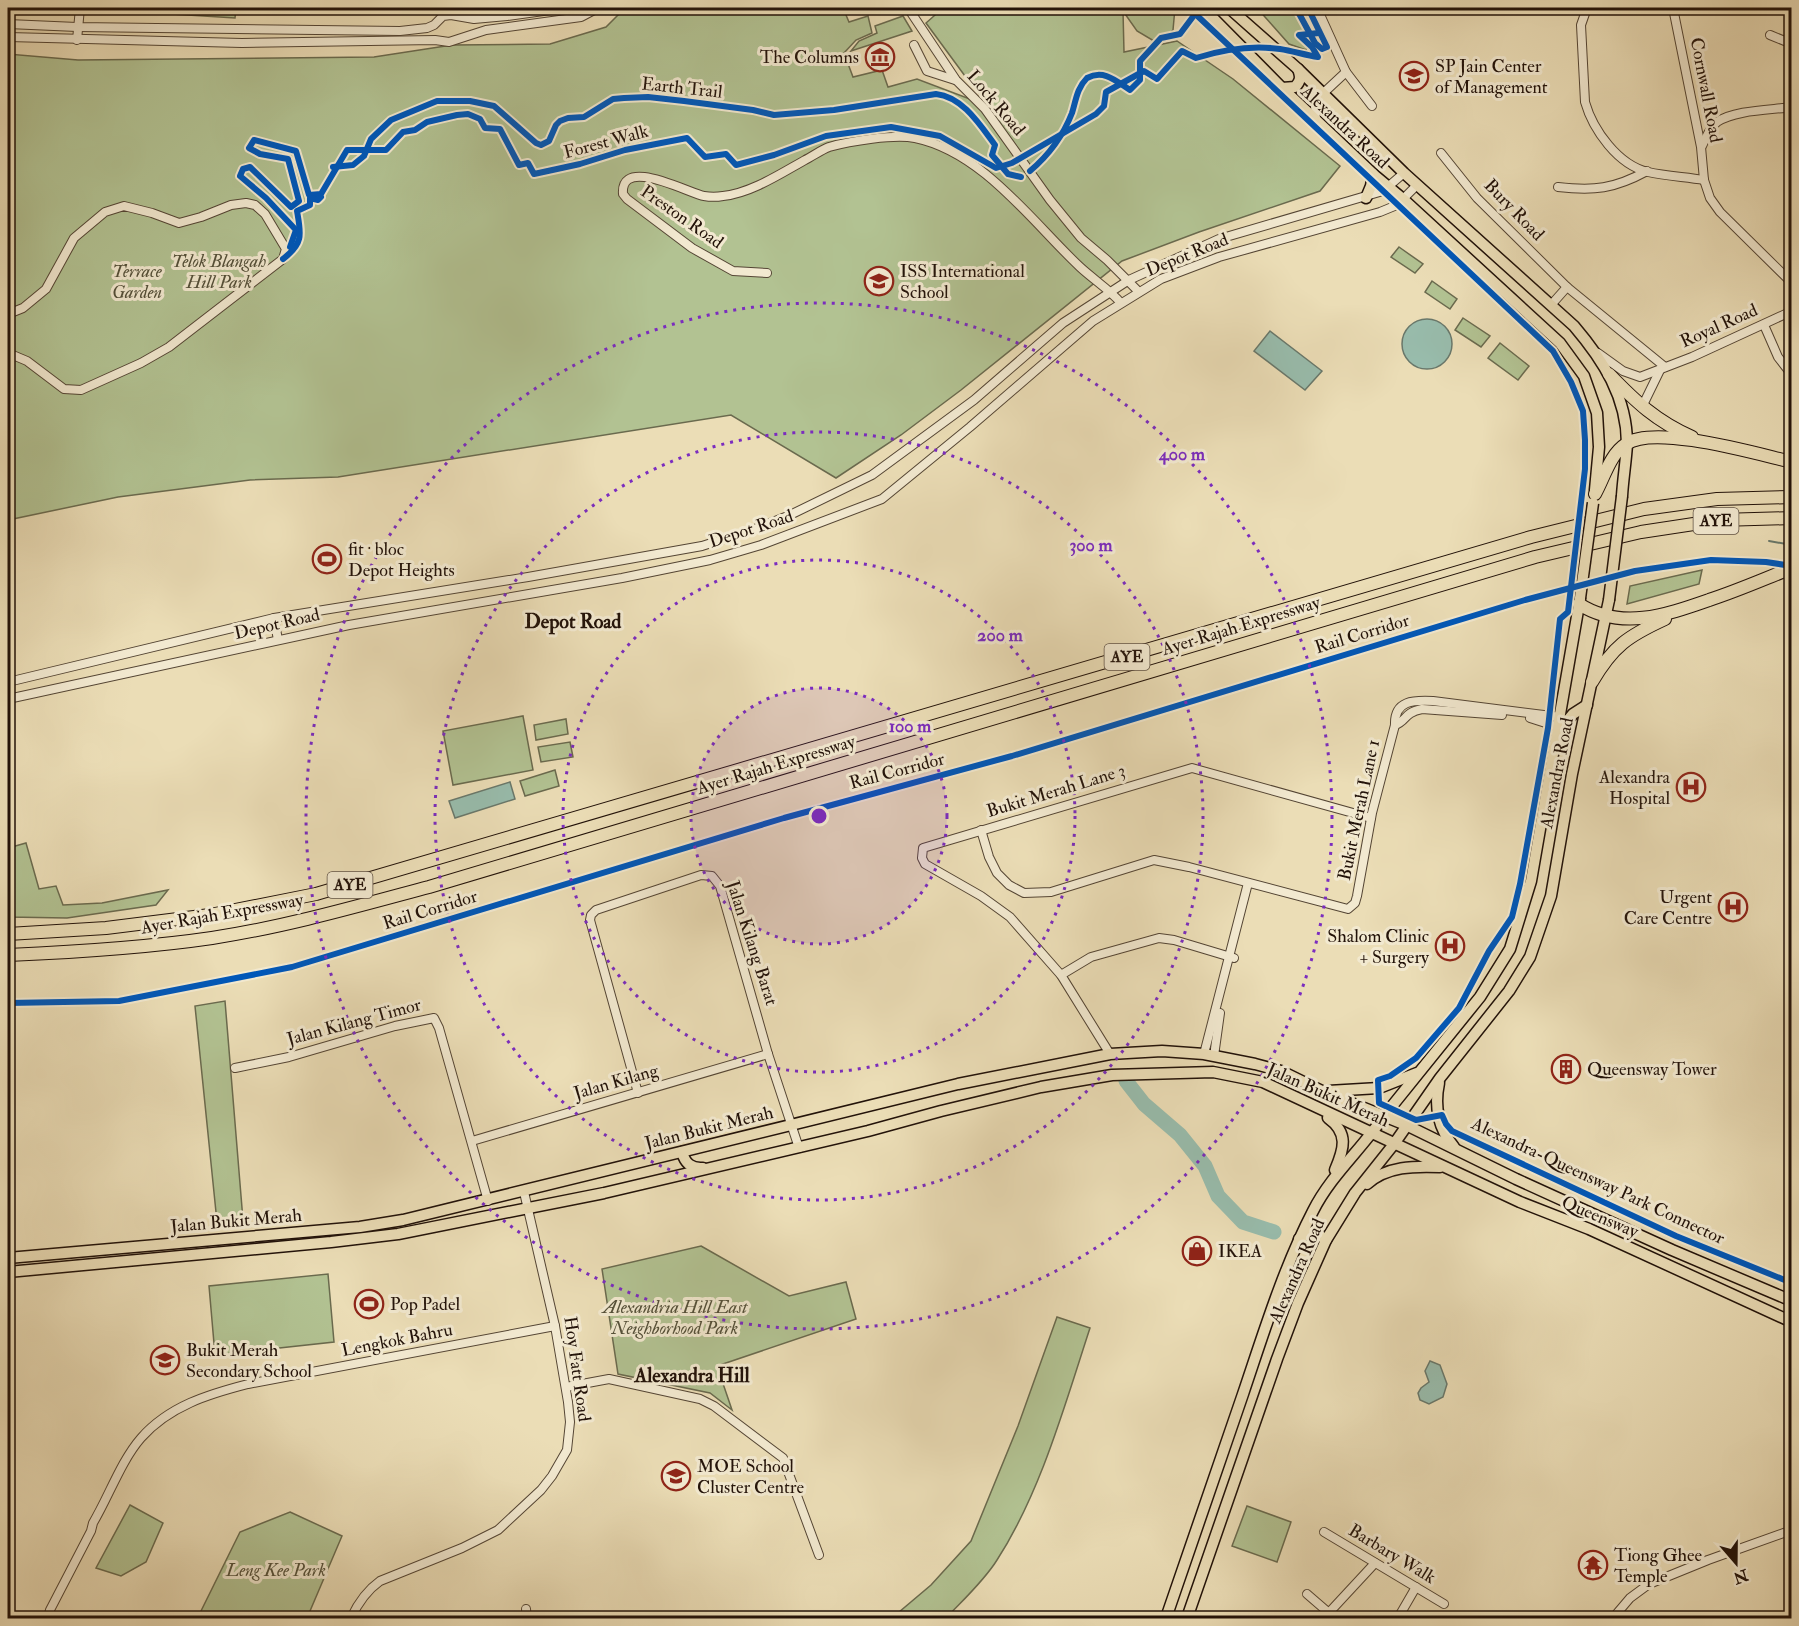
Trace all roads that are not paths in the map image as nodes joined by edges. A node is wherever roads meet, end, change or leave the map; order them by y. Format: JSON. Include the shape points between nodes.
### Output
{"nodes":[{"id":1,"x":80,"y":8,"type":"edge"},
{"id":2,"x":565,"y":8,"type":"edge"},
{"id":3,"x":598,"y":8,"type":"edge"},
{"id":4,"x":908,"y":8,"type":"edge"},
{"id":5,"x":1203,"y":8,"type":"edge"},
{"id":6,"x":1229,"y":8,"type":"edge"},
{"id":7,"x":1317,"y":8,"type":"edge"},
{"id":8,"x":1587,"y":8,"type":"edge"},
{"id":9,"x":1673,"y":8,"type":"edge"},
{"id":10,"x":468,"y":18,"type":"junction"},
{"id":11,"x":8,"y":24,"type":"edge"},
{"id":12,"x":77,"y":27,"type":"junction"},
{"id":13,"x":1770,"y":35,"type":"dead end"},
{"id":14,"x":8,"y":37,"type":"edge"},
{"id":15,"x":466,"y":38,"type":"junction"},
{"id":16,"x":77,"y":40,"type":"junction"},
{"id":17,"x":1791,"y":44,"type":"edge"},
{"id":18,"x":914,"y":45,"type":"dead end"},
{"id":19,"x":1298,"y":69,"type":"junction"},
{"id":20,"x":1346,"y":72,"type":"junction"},
{"id":21,"x":956,"y":80,"type":"junction"},
{"id":22,"x":1282,"y":88,"type":"junction"},
{"id":23,"x":1323,"y":94,"type":"junction"},
{"id":24,"x":1372,"y":106,"type":"dead end"},
{"id":25,"x":1791,"y":107,"type":"edge"},
{"id":26,"x":1316,"y":121,"type":"junction"},
{"id":27,"x":1701,"y":147,"type":"junction"},
{"id":28,"x":1441,"y":153,"type":"dead end"},
{"id":29,"x":1647,"y":171,"type":"junction"},
{"id":30,"x":1404,"y":173,"type":"junction"},
{"id":31,"x":1373,"y":174,"type":"junction"},
{"id":32,"x":1704,"y":180,"type":"junction"},
{"id":33,"x":1417,"y":185,"type":"junction"},
{"id":34,"x":1388,"y":187,"type":"junction"},
{"id":35,"x":1558,"y":187,"type":"dead end"},
{"id":36,"x":1366,"y":198,"type":"junction"},
{"id":37,"x":1403,"y":199,"type":"junction"},
{"id":38,"x":767,"y":273,"type":"dead end"},
{"id":39,"x":1129,"y":280,"type":"junction"},
{"id":40,"x":1791,"y":283,"type":"edge"},
{"id":41,"x":1568,"y":287,"type":"junction"},
{"id":42,"x":1111,"y":292,"type":"junction"},
{"id":43,"x":1139,"y":292,"type":"junction"},
{"id":44,"x":1121,"y":303,"type":"junction"},
{"id":45,"x":1551,"y":305,"type":"junction"},
{"id":46,"x":1791,"y":310,"type":"edge"},
{"id":47,"x":8,"y":314,"type":"edge"},
{"id":48,"x":1764,"y":325,"type":"junction"},
{"id":49,"x":8,"y":353,"type":"edge"},
{"id":50,"x":1597,"y":353,"type":"junction"},
{"id":51,"x":1662,"y":369,"type":"junction"},
{"id":52,"x":1610,"y":374,"type":"junction"},
{"id":53,"x":1791,"y":375,"type":"edge"},
{"id":54,"x":1642,"y":407,"type":"junction"},
{"id":55,"x":1699,"y":440,"type":"junction"},
{"id":56,"x":1627,"y":443,"type":"junction"},
{"id":57,"x":1791,"y":462,"type":"edge"},
{"id":58,"x":1791,"y":497,"type":"edge"},
{"id":59,"x":1594,"y":499,"type":"junction"},
{"id":60,"x":1791,"y":518,"type":"edge"},
{"id":61,"x":1791,"y":568,"type":"edge"},
{"id":62,"x":1580,"y":601,"type":"junction"},
{"id":63,"x":1679,"y":611,"type":"junction"},
{"id":64,"x":1607,"y":617,"type":"junction"},
{"id":65,"x":274,"y":618,"type":"junction"},
{"id":66,"x":278,"y":640,"type":"junction"},
{"id":67,"x":8,"y":682,"type":"edge"},
{"id":68,"x":1592,"y":682,"type":"junction"},
{"id":69,"x":8,"y":699,"type":"edge"},
{"id":70,"x":1587,"y":705,"type":"junction"},
{"id":71,"x":1559,"y":726,"type":"junction"},
{"id":72,"x":1371,"y":818,"type":"junction"},
{"id":73,"x":981,"y":830,"type":"junction"},
{"id":74,"x":1250,"y":884,"type":"junction"},
{"id":75,"x":8,"y":934,"type":"edge"},
{"id":76,"x":8,"y":955,"type":"edge"},
{"id":77,"x":1231,"y":957,"type":"junction"},
{"id":78,"x":1061,"y":975,"type":"junction"},
{"id":79,"x":768,"y":1054,"type":"junction"},
{"id":80,"x":1110,"y":1054,"type":"junction"},
{"id":81,"x":1209,"y":1055,"type":"junction"},
{"id":82,"x":235,"y":1068,"type":"dead end"},
{"id":83,"x":1009,"y":1073,"type":"junction"},
{"id":84,"x":1418,"y":1073,"type":"junction"},
{"id":85,"x":1440,"y":1078,"type":"junction"},
{"id":86,"x":1322,"y":1091,"type":"junction"},
{"id":87,"x":638,"y":1093,"type":"junction"},
{"id":88,"x":1014,"y":1094,"type":"junction"},
{"id":89,"x":1314,"y":1107,"type":"junction"},
{"id":90,"x":1384,"y":1116,"type":"junction"},
{"id":91,"x":792,"y":1125,"type":"junction"},
{"id":92,"x":1406,"y":1125,"type":"junction"},
{"id":93,"x":1372,"y":1134,"type":"junction"},
{"id":94,"x":472,"y":1141,"type":"junction"},
{"id":95,"x":1394,"y":1144,"type":"junction"},
{"id":96,"x":799,"y":1148,"type":"junction"},
{"id":97,"x":1458,"y":1151,"type":"junction"},
{"id":98,"x":682,"y":1152,"type":"junction"},
{"id":99,"x":712,"y":1168,"type":"junction"},
{"id":100,"x":1445,"y":1168,"type":"junction"},
{"id":101,"x":1332,"y":1179,"type":"junction"},
{"id":102,"x":524,"y":1192,"type":"junction"},
{"id":103,"x":1355,"y":1193,"type":"junction"},
{"id":104,"x":488,"y":1201,"type":"junction"},
{"id":105,"x":528,"y":1208,"type":"junction"},
{"id":106,"x":1299,"y":1239,"type":"junction"},
{"id":107,"x":1326,"y":1240,"type":"junction"},
{"id":108,"x":8,"y":1258,"type":"edge"},
{"id":109,"x":8,"y":1272,"type":"edge"},
{"id":110,"x":1791,"y":1302,"type":"edge"},
{"id":111,"x":1791,"y":1322,"type":"edge"},
{"id":112,"x":555,"y":1326,"type":"junction"},
{"id":113,"x":566,"y":1387,"type":"junction"},
{"id":114,"x":1791,"y":1530,"type":"edge"},
{"id":115,"x":1324,"y":1532,"type":"dead end"},
{"id":116,"x":819,"y":1555,"type":"dead end"},
{"id":117,"x":1376,"y":1563,"type":"junction"},
{"id":118,"x":1416,"y":1587,"type":"junction"},
{"id":119,"x":1307,"y":1594,"type":"dead end"},
{"id":120,"x":1444,"y":1604,"type":"dead end"},
{"id":121,"x":526,"y":1609,"type":"dead end"},
{"id":122,"x":1327,"y":1616,"type":"edge"},
{"id":123,"x":46,"y":1618,"type":"edge"},
{"id":124,"x":351,"y":1618,"type":"edge"},
{"id":125,"x":528,"y":1618,"type":"edge"},
{"id":126,"x":1166,"y":1618,"type":"edge"},
{"id":127,"x":1187,"y":1618,"type":"edge"},
{"id":128,"x":1398,"y":1618,"type":"edge"},
{"id":129,"x":1613,"y":1618,"type":"edge"}],
"edges":[{"from":1,"to":12,"type":"street"},
{"from":2,"to":10,"type":"street"},
{"from":3,"to":15,"type":"street","via":[[581,17],[486,30]]},
{"from":4,"to":21,"type":"street","name":"Lock Road"},
{"from":5,"to":22,"type":"main road","name":"Alexandra Road"},
{"from":6,"to":19,"type":"main road","name":"Alexandra Road"},
{"from":7,"to":20,"type":"street"},
{"from":8,"to":29,"type":"street","via":[[1581,25],[1588,113],[1605,142],[1627,161]]},
{"from":9,"to":27,"type":"street","name":"Cornwall Road"},
{"from":10,"to":12,"type":"street","via":[[443,16],[427,28],[400,31]]},
{"from":10,"to":15,"type":"street","via":[[470,31]]},
{"from":11,"to":12,"type":"street"},
{"from":12,"to":16,"type":"street"},
{"from":13,"to":17,"type":"street"},
{"from":14,"to":16,"type":"street"},
{"from":15,"to":16,"type":"street","via":[[449,42]]},
{"from":18,"to":21,"type":"street","via":[[927,71]]},
{"from":19,"to":22,"type":"main road","via":[[1301,77],[1296,87]]},
{"from":19,"to":23,"type":"main road","name":"Alexandra Road"},
{"from":20,"to":23,"type":"street"},
{"from":20,"to":24,"type":"street"},
{"from":21,"to":39,"type":"street","name":"Lock Road","via":[[985,109],[1081,238]]},
{"from":22,"to":26,"type":"main road","name":"Alexandra Road"},
{"from":23,"to":26,"type":"street","via":[[1315,106]]},
{"from":23,"to":30,"type":"main road","name":"Alexandra Road"},
{"from":25,"to":27,"type":"street","via":[[1727,117],[1709,131]]},
{"from":26,"to":31,"type":"main road","name":"Alexandra Road"},
{"from":27,"to":32,"type":"street","name":"Cornwall Road"},
{"from":28,"to":41,"type":"street","name":"Bury Road","via":[[1477,198]]},
{"from":29,"to":32,"type":"street"},
{"from":29,"to":35,"type":"street","via":[[1626,183],[1588,190]]},
{"from":30,"to":33,"type":"main road","name":"Alexandra Road"},
{"from":30,"to":34,"type":"street","name":"Depot Road"},
{"from":31,"to":34,"type":"main road","name":"Alexandra Road"},
{"from":31,"to":36,"type":"main road"},
{"from":32,"to":40,"type":"street","name":"Cornwall Road","via":[[1720,212]]},
{"from":33,"to":37,"type":"street","name":"Depot Road"},
{"from":33,"to":45,"type":"main road","name":"Alexandra Road"},
{"from":34,"to":36,"type":"street","name":"Depot Road"},
{"from":34,"to":37,"type":"main road","name":"Alexandra Road"},
{"from":36,"to":39,"type":"street","name":"Depot Road","via":[[1218,239]]},
{"from":37,"to":43,"type":"street","name":"Depot Road","via":[[1380,212],[1220,257],[1161,279]]},
{"from":37,"to":59,"type":"main road","name":"Alexandra Road","via":[[1560,343],[1584,376],[1597,413],[1599,447]]},
{"from":38,"to":42,"type":"street","name":"Preston Road","via":[[733,271],[692,248],[627,199],[623,194],[625,184],[640,176],[668,181],[704,196],[720,197],[773,177],[829,148],[873,139],[913,138],[947,148],[976,166]]},
{"from":39,"to":42,"type":"street","name":"Depot Road"},
{"from":39,"to":43,"type":"street","name":"Lock Road"},
{"from":41,"to":45,"type":"street"},
{"from":41,"to":51,"type":"street","name":"Bury Road"},
{"from":42,"to":44,"type":"street","name":"Preston Road"},
{"from":42,"to":65,"type":"street","name":"Depot Road","via":[[1063,323],[966,406],[872,475],[788,516],[692,548]]},
{"from":43,"to":44,"type":"street","name":"Depot Road"},
{"from":44,"to":66,"type":"street","name":"Depot Road","via":[[1093,321],[882,499],[710,560]]},
{"from":45,"to":50,"type":"main road","name":"Alexandra Road"},
{"from":46,"to":48,"type":"street","name":"Royal Road"},
{"from":47,"to":49,"type":"street","via":[[23,308],[46,289],[74,238],[105,212],[124,206],[179,223],[246,202],[265,214],[286,249],[283,259],[170,347],[81,390],[64,389],[27,361]]},
{"from":48,"to":51,"type":"street","name":"Royal Road"},
{"from":48,"to":53,"type":"street"},
{"from":50,"to":51,"type":"street","name":"Royal Road","via":[[1640,377]]},
{"from":50,"to":52,"type":"main road","name":"Alexandra Road"},
{"from":51,"to":54,"type":"street"},
{"from":52,"to":54,"type":"highway"},
{"from":52,"to":56,"type":"main road","name":"Alexandra Road","via":[[1623,412]]},
{"from":54,"to":55,"type":"highway"},
{"from":55,"to":56,"type":"highway","via":[[1642,437]]},
{"from":55,"to":57,"type":"highway"},
{"from":56,"to":59,"type":"highway","via":[[1616,452]]},
{"from":56,"to":64,"type":"main road","name":"Alexandra Road","bridge":true},
{"from":58,"to":75,"type":"highway","name":"Ayer Rajah Expressway","number":"AYE","via":[[1717,500],[1644,509],[1532,537],[316,894],[210,915],[106,928]]},
{"from":59,"to":62,"type":"main road","name":"Alexandra Road","bridge":true},
{"from":60,"to":76,"type":"highway","name":"Ayer Rajah Expressway","number":"AYE","via":[[1708,522],[1641,532],[1535,557],[441,884],[324,915],[202,939],[108,950]]},
{"from":61,"to":63,"type":"highway"},
{"from":62,"to":64,"type":"highway"},
{"from":62,"to":71,"type":"main road","name":"Alexandra Road"},
{"from":63,"to":64,"type":"highway","via":[[1638,619]]},
{"from":63,"to":68,"type":"highway","via":[[1619,645]]},
{"from":64,"to":68,"type":"main road","name":"Alexandra Road"},
{"from":65,"to":66,"type":"street"},
{"from":65,"to":67,"type":"street","name":"Depot Road"},
{"from":66,"to":69,"type":"street","name":"Depot Road"},
{"from":68,"to":70,"type":"main road","name":"Alexandra Road"},
{"from":70,"to":71,"type":"main road"},
{"from":70,"to":85,"type":"main road","name":"Alexandra Road","via":[[1551,897],[1530,957],[1509,991]]},
{"from":71,"to":72,"type":"street","name":"Bukit Merah Lane 1","via":[[1416,700],[1408,702],[1395,718]]},
{"from":71,"to":84,"type":"main road","name":"Alexandra Road","via":[[1531,881],[1510,949],[1480,997]]},
{"from":72,"to":73,"type":"street","name":"Bukit Merah Lane 3","via":[[1192,768]]},
{"from":72,"to":74,"type":"street","name":"Bukit Merah Lane 1","via":[[1357,896],[1348,909]]},
{"from":73,"to":74,"type":"street","name":"Bukit Merah Lane 3","via":[[997,873],[1024,893],[1051,892],[1154,860]]},
{"from":73,"to":78,"type":"street","via":[[923,848],[923,861],[1010,916]]},
{"from":74,"to":77,"type":"street"},
{"from":77,"to":78,"type":"street","via":[[1159,938],[1091,957]]},
{"from":77,"to":81,"type":"street"},
{"from":78,"to":80,"type":"street"},
{"from":79,"to":87,"type":"street","name":"Jalan Kilang"},
{"from":79,"to":87,"type":"street","name":"Jalan Kilang Barat","via":[[720,886],[712,876],[701,875],[604,907],[591,915]]},
{"from":79,"to":91,"type":"street","name":"Jalan Kilang Barat"},
{"from":80,"to":81,"type":"main road","name":"Jalan Bukit Merah","via":[[1162,1051]]},
{"from":80,"to":83,"type":"main road","name":"Jalan Bukit Merah"},
{"from":81,"to":86,"type":"main road","name":"Jalan Bukit Merah","via":[[1281,1071]]},
{"from":82,"to":94,"type":"street","name":"Jalan Kilang Timor","via":[[289,1058],[434,1018]]},
{"from":83,"to":88,"type":"main road"},
{"from":83,"to":91,"type":"main road","name":"Jalan Bukit Merah"},
{"from":84,"to":86,"type":"main road","via":[[1379,1088]]},
{"from":84,"to":90,"type":"main road","name":"Alexandra Road"},
{"from":85,"to":92,"type":"main road","name":"Alexandra Road"},
{"from":85,"to":97,"type":"main road","via":[[1438,1117],[1445,1136]]},
{"from":86,"to":90,"type":"main road","name":"Jalan Bukit Merah"},
{"from":87,"to":94,"type":"street","name":"Jalan Kilang"},
{"from":88,"to":89,"type":"main road","name":"Jalan Bukit Merah","via":[[1112,1075],[1213,1072],[1263,1082]]},
{"from":88,"to":96,"type":"main road","name":"Jalan Bukit Merah"},
{"from":89,"to":93,"type":"main road","name":"Jalan Bukit Merah"},
{"from":89,"to":101,"type":"main road","via":[[1339,1126],[1343,1140]]},
{"from":90,"to":92,"type":"main road","name":"Jalan Bukit Merah"},
{"from":90,"to":93,"type":"main road","name":"Alexandra Road"},
{"from":91,"to":96,"type":"street","name":"Jalan Kilang Barat"},
{"from":91,"to":98,"type":"main road","name":"Jalan Bukit Merah"},
{"from":92,"to":95,"type":"main road","name":"Alexandra Road"},
{"from":92,"to":97,"type":"main road","name":"Queensway"},
{"from":93,"to":95,"type":"main road","name":"Jalan Bukit Merah"},
{"from":93,"to":101,"type":"main road","name":"Alexandra Road"},
{"from":94,"to":104,"type":"street","name":"Jalan Kilang Timor"},
{"from":95,"to":100,"type":"main road","name":"Queensway"},
{"from":95,"to":103,"type":"main road","name":"Alexandra Road"},
{"from":96,"to":99,"type":"main road","name":"Jalan Bukit Merah"},
{"from":97,"to":110,"type":"main road","name":"Queensway"},
{"from":98,"to":99,"type":"main road","via":[[691,1166]]},
{"from":98,"to":102,"type":"main road","name":"Jalan Bukit Merah"},
{"from":99,"to":105,"type":"main road","name":"Jalan Bukit Merah"},
{"from":100,"to":103,"type":"main road","via":[[1395,1169],[1374,1177]]},
{"from":100,"to":111,"type":"main road","name":"Queensway"},
{"from":101,"to":106,"type":"main road","name":"Alexandra Road"},
{"from":102,"to":104,"type":"main road","name":"Jalan Bukit Merah"},
{"from":102,"to":105,"type":"street","name":"Hoy Fatt Road"},
{"from":103,"to":107,"type":"main road","name":"Alexandra Road"},
{"from":104,"to":108,"type":"main road","name":"Jalan Bukit Merah","via":[[360,1227]]},
{"from":105,"to":109,"type":"main road","name":"Jalan Bukit Merah","via":[[366,1238]]},
{"from":105,"to":112,"type":"street","name":"Hoy Fatt Road"},
{"from":106,"to":107,"type":"main road","via":[[1316,1232]]},
{"from":106,"to":126,"type":"main road","name":"Alexandra Road"},
{"from":107,"to":127,"type":"main road","name":"Alexandra Road","via":[[1277,1359]]},
{"from":112,"to":113,"type":"street","name":"Hoy Fatt Road"},
{"from":112,"to":123,"type":"street","name":"Lengkok Bahru","via":[[248,1384],[200,1398],[173,1411],[141,1438],[129,1456],[86,1529],[46,1608]]},
{"from":113,"to":116,"type":"street","via":[[609,1379],[700,1399],[714,1406],[783,1458]]},
{"from":113,"to":124,"type":"street","name":"Hoy Fatt Road","via":[[570,1422],[567,1450],[542,1490],[489,1536],[369,1588]]},
{"from":114,"to":129,"type":"street","via":[[1648,1584],[1620,1607]]},
{"from":115,"to":117,"type":"street","name":"Barbary Walk"},
{"from":117,"to":118,"type":"street","name":"Barbary Walk"},
{"from":117,"to":122,"type":"street"},
{"from":118,"to":120,"type":"street","name":"Barbary Walk"},
{"from":118,"to":128,"type":"street"},
{"from":119,"to":122,"type":"street"},
{"from":121,"to":125,"type":"street"}]}
